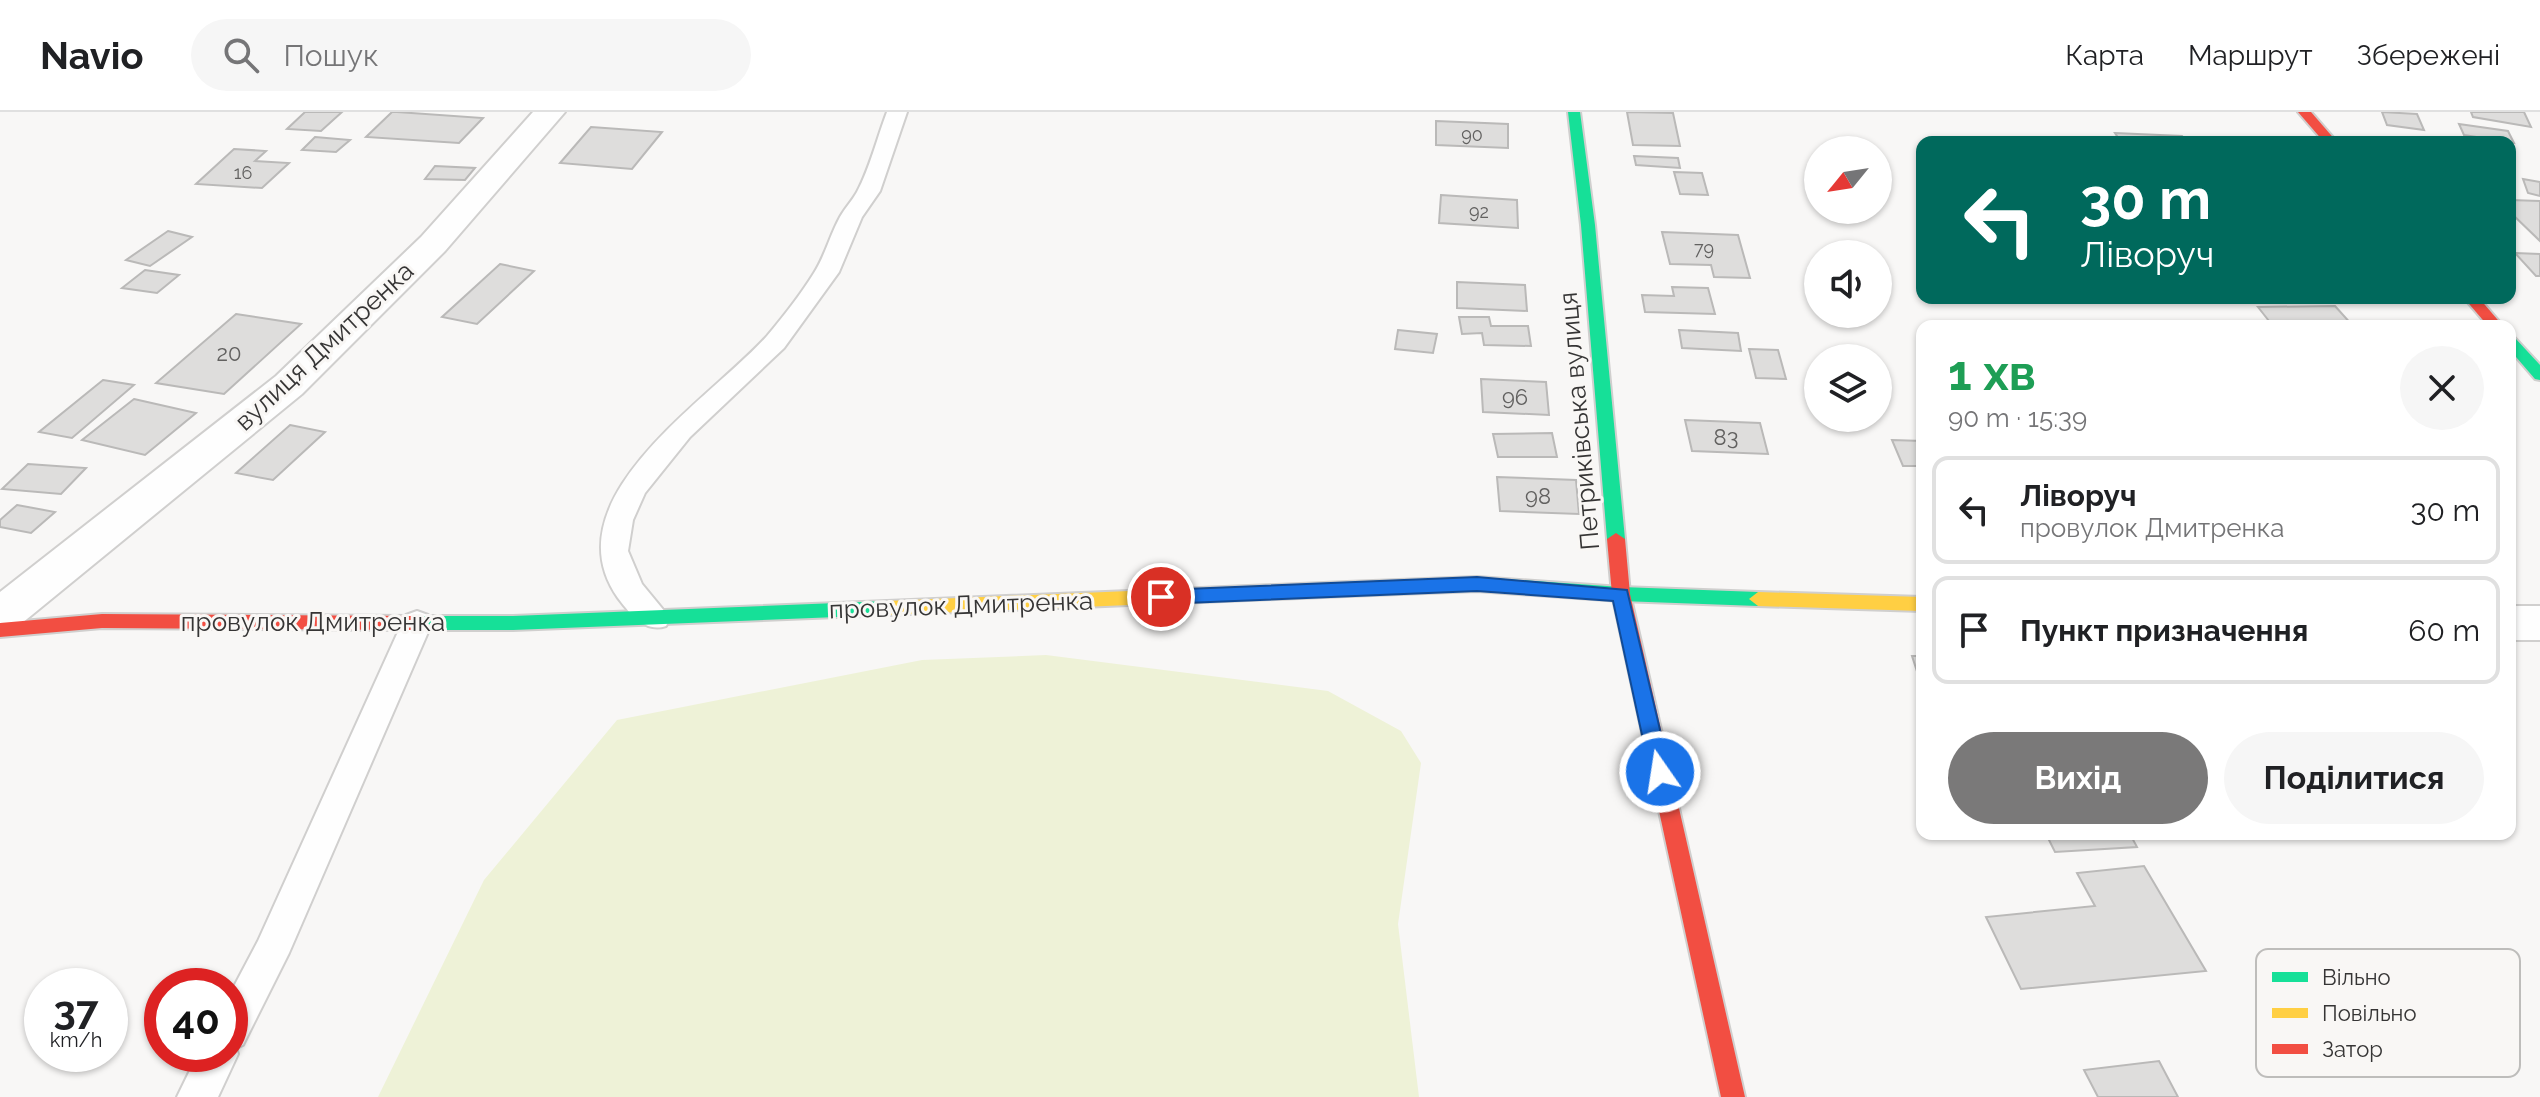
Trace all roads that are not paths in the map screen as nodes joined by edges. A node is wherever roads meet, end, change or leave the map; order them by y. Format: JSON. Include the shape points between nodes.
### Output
{"nodes":[{"id":1,"x":550,"y":112,"type":"edge"},
{"id":2,"x":897,"y":112,"type":"edge"},
{"id":3,"x":1574,"y":112,"type":"edge"},
{"id":4,"x":2304,"y":112,"type":"edge"},
{"id":5,"x":2326,"y":136,"type":"edge"},
{"id":6,"x":2476,"y":304,"type":"edge"},
{"id":7,"x":2491,"y":320,"type":"edge"},
{"id":8,"x":2516,"y":348,"type":"edge"},
{"id":9,"x":2540,"y":375,"type":"edge"},
{"id":10,"x":1621,"y":594,"type":"junction"},
{"id":11,"x":1916,"y":604,"type":"edge"},
{"id":12,"x":0,"y":616,"type":"edge"},
{"id":13,"x":655,"y":618,"type":"junction"},
{"id":14,"x":417,"y":623,"type":"junction"},
{"id":15,"x":2516,"y":623,"type":"edge"},
{"id":16,"x":2540,"y":623,"type":"edge"},
{"id":17,"x":0,"y":630,"type":"edge"},
{"id":18,"x":248,"y":997,"type":"edge"},
{"id":19,"x":210,"y":1072,"type":"edge"},
{"id":20,"x":197,"y":1097,"type":"edge"},
{"id":21,"x":1733,"y":1097,"type":"edge"}],
"edges":[{"from":1,"to":12,"type":"street","name":"вулиця Дмитренка","via":[[433,244],[289,385]]},
{"from":2,"to":13,"type":"lane","via":[[869,191],[851,217],[827,272],[775,342],[681,431],[633,489],[619,520],[614,551],[629,590]]},
{"from":3,"to":10,"type":"street","name":"Петриківська вулиця"},
{"from":4,"to":5,"type":"street"},
{"from":6,"to":7,"type":"street"},
{"from":8,"to":9,"type":"street"},
{"from":10,"to":11,"type":"street","name":"провулок Дмитренка"},
{"from":10,"to":13,"type":"street","name":"провулок Дмитренка","via":[[1477,584]]},
{"from":10,"to":21,"type":"street","name":"Петриківська вулиця"},
{"from":13,"to":14,"type":"street","name":"провулок Дмитренка"},
{"from":14,"to":17,"type":"street","name":"провулок Дмитренка","via":[[102,621]]},
{"from":14,"to":18,"type":"lane"},
{"from":15,"to":16,"type":"street"},
{"from":19,"to":20,"type":"lane"}]}
